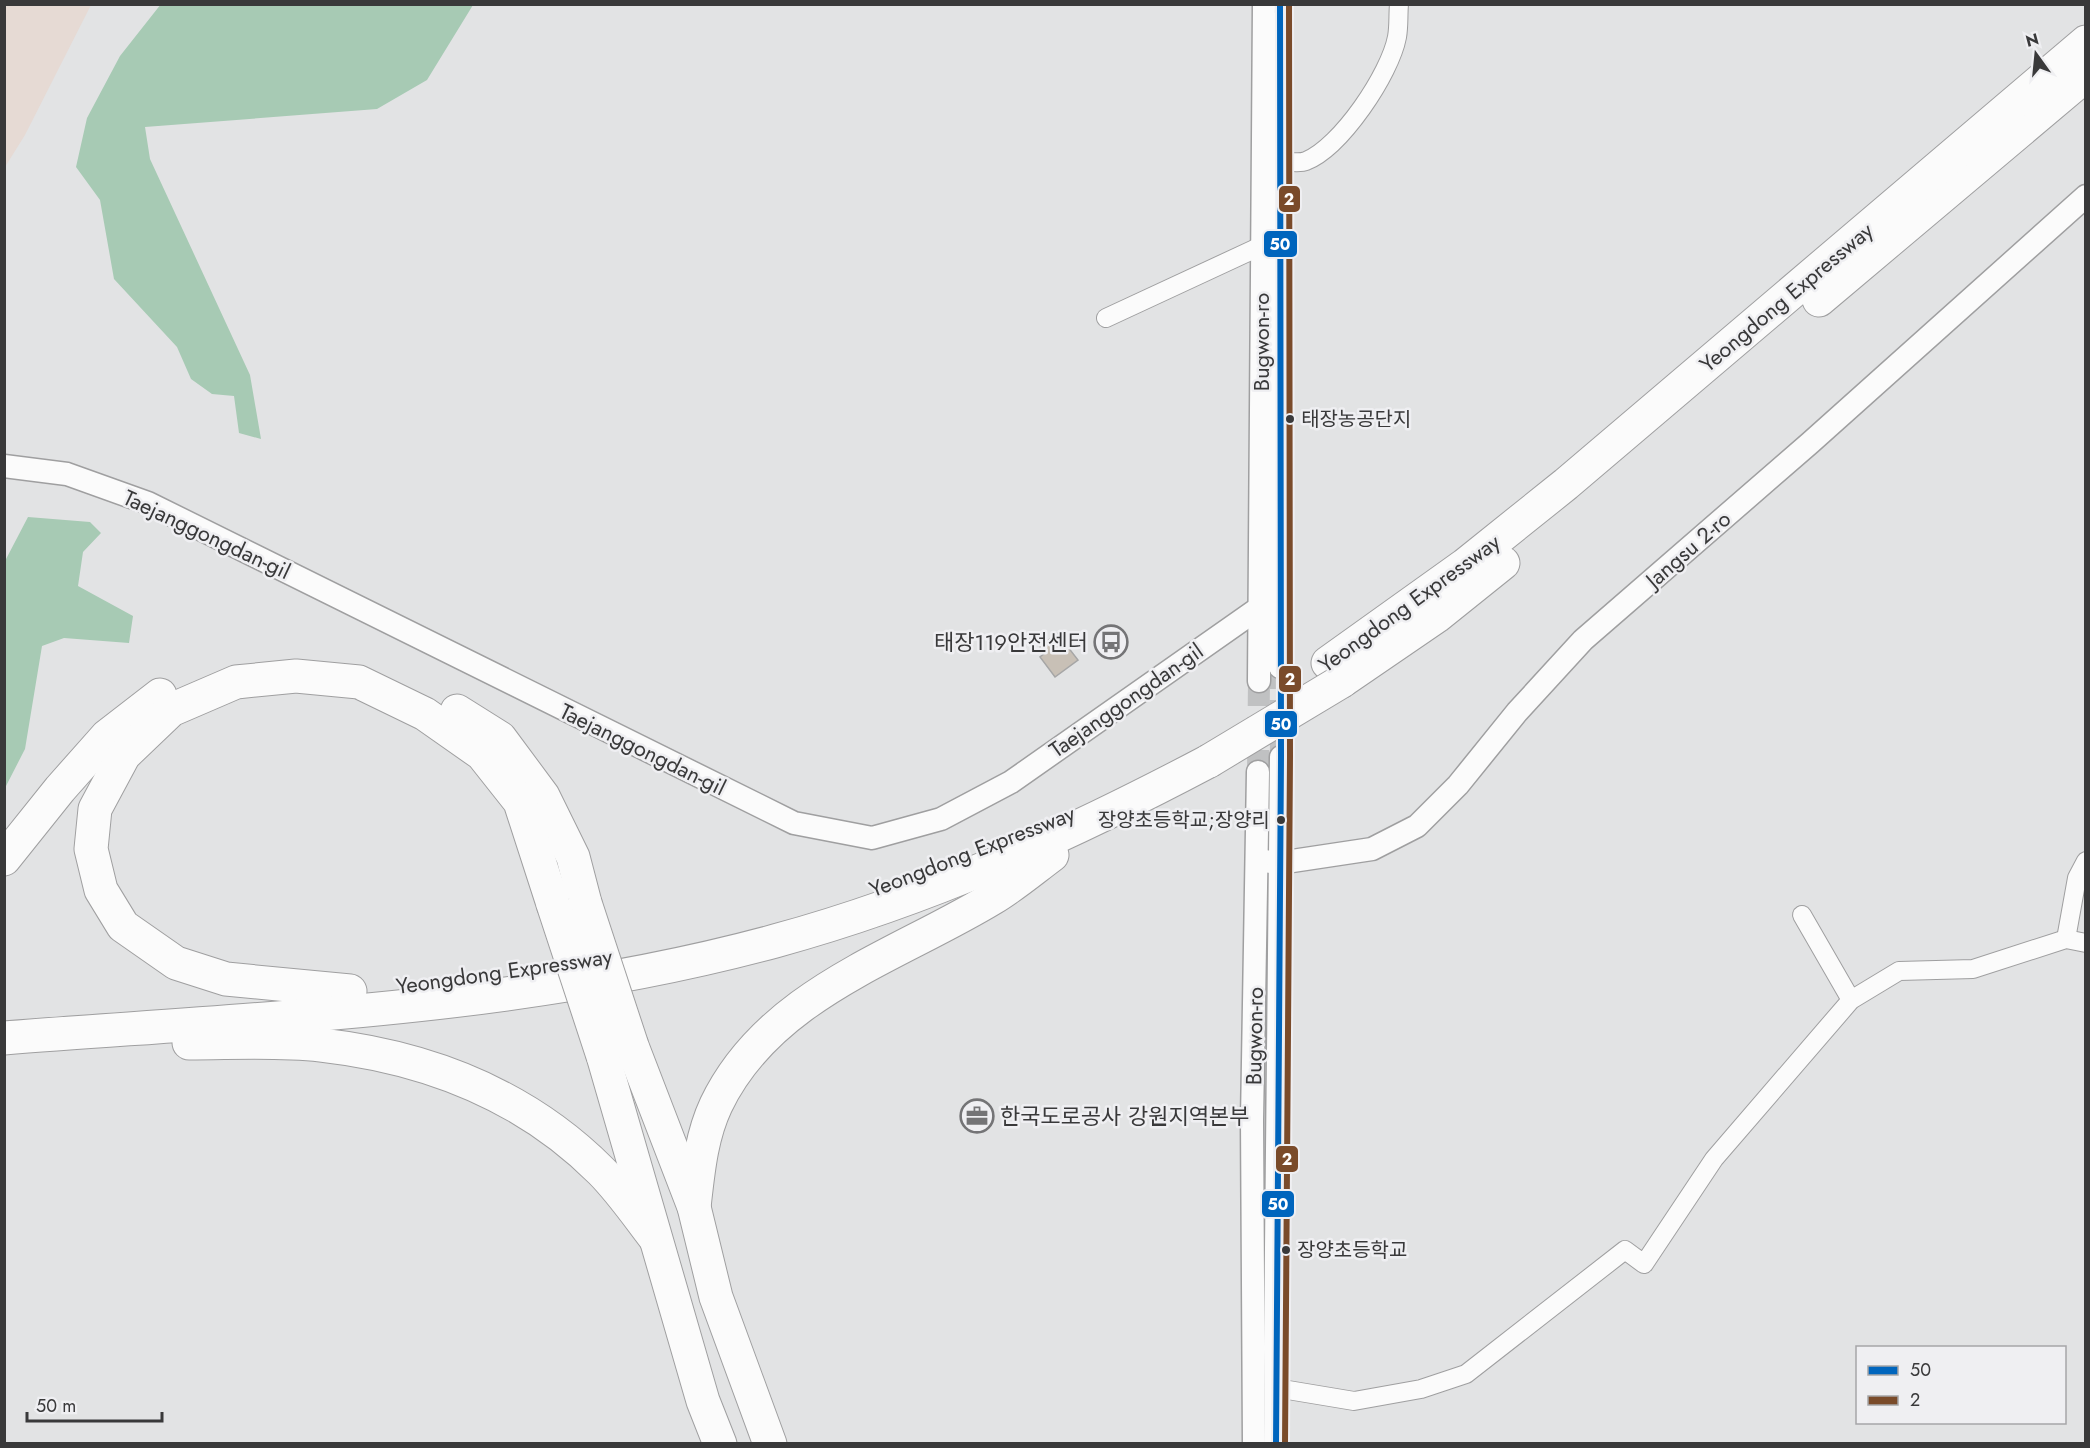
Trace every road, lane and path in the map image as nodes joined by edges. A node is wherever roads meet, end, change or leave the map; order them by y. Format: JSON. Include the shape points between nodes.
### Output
{"nodes":[{"id":1,"x":1264,"y":4,"type":"edge"},
{"id":2,"x":1280,"y":4,"type":"edge"},
{"id":3,"x":1399,"y":4,"type":"edge"},
{"id":4,"x":2085,"y":42,"type":"edge"},
{"id":5,"x":2085,"y":75,"type":"edge"},
{"id":6,"x":1278,"y":161,"type":"junction"},
{"id":7,"x":2085,"y":196,"type":"edge"},
{"id":8,"x":1271,"y":246,"type":"junction"},
{"id":9,"x":1106,"y":318,"type":"dead end"},
{"id":10,"x":4,"y":466,"type":"edge"},
{"id":11,"x":1269,"y":608,"type":"junction"},
{"id":12,"x":1280,"y":667,"type":"tunnel mouth"},
{"id":13,"x":1335,"y":672,"type":"junction"},
{"id":14,"x":1259,"y":681,"type":"tunnel mouth"},
{"id":15,"x":1206,"y":753,"type":"junction"},
{"id":16,"x":1281,"y":757,"type":"tunnel mouth"},
{"id":17,"x":1258,"y":772,"type":"tunnel mouth"},
{"id":18,"x":1106,"y":816,"type":"junction"},
{"id":19,"x":4,"y":859,"type":"edge"},
{"id":20,"x":2085,"y":861,"type":"edge"},
{"id":21,"x":1268,"y":862,"type":"junction"},
{"id":22,"x":1802,"y":915,"type":"dead end"},
{"id":23,"x":2066,"y":939,"type":"junction"},
{"id":24,"x":2085,"y":943,"type":"edge"},
{"id":25,"x":350,"y":991,"type":"junction"},
{"id":26,"x":1851,"y":1000,"type":"junction"},
{"id":27,"x":4,"y":1016,"type":"edge"},
{"id":28,"x":55,"y":1034,"type":"junction"},
{"id":29,"x":4,"y":1038,"type":"edge"},
{"id":30,"x":617,"y":1051,"type":"junction"},
{"id":31,"x":694,"y":1207,"type":"junction"},
{"id":32,"x":1278,"y":1213,"type":"junction"},
{"id":33,"x":1252,"y":1214,"type":"junction"},
{"id":34,"x":656,"y":1238,"type":"junction"},
{"id":35,"x":1276,"y":1388,"type":"junction"},
{"id":36,"x":720,"y":1443,"type":"edge"},
{"id":37,"x":770,"y":1443,"type":"edge"},
{"id":38,"x":1254,"y":1443,"type":"edge"},
{"id":39,"x":1276,"y":1443,"type":"edge"}],
"edges":[{"from":1,"to":8,"type":"street","name":"Bugwon-ro"},
{"from":2,"to":6,"type":"street","name":"Bugwon-ro"},
{"from":3,"to":6,"type":"street","via":[[1396,39],[1359,113],[1330,144],[1305,162]]},
{"from":4,"to":13,"type":"highway","name":"Yeongdong Expressway","via":[[1566,484]]},
{"from":5,"to":13,"type":"highway","name":"Yeongdong Expressway","via":[[1559,519],[1437,616]]},
{"from":6,"to":8,"type":"street","name":"Bugwon-ro"},
{"from":7,"to":21,"type":"street","name":"Jangsu 2-ro","via":[[1583,640],[1458,785],[1417,826],[1372,849]]},
{"from":8,"to":9,"type":"street"},
{"from":8,"to":11,"type":"street","name":"Bugwon-ro"},
{"from":10,"to":11,"type":"street","name":"Taejanggongdan-gil","via":[[67,474],[148,503],[794,823],[872,838],[941,819],[1011,782]]},
{"from":11,"to":12,"type":"street","name":"Bugwon-ro"},
{"from":11,"to":14,"type":"street","name":"Bugwon-ro"},
{"from":13,"to":15,"type":"highway","name":"Yeongdong Expressway"},
{"from":15,"to":18,"type":"highway","name":"Yeongdong Expressway"},
{"from":15,"to":25,"type":"highway","name":"Yeongdong Expressway","via":[[955,862],[852,898],[747,928],[644,951],[514,972]]},
{"from":16,"to":21,"type":"street","name":"Bugwon-ro"},
{"from":17,"to":21,"type":"street","name":"Bugwon-ro"},
{"from":18,"to":28,"type":"highway","name":"Yeongdong Expressway","via":[[980,872],[886,906],[775,940],[659,968],[406,1005]]},
{"from":18,"to":31,"type":"highway","via":[[994,898],[818,994],[774,1028],[742,1064],[716,1105],[700,1152]]},
{"from":19,"to":30,"type":"highway","bridge":true,"via":[[107,736],[170,688],[234,664],[299,658],[366,665],[435,697],[500,738],[543,796],[573,857]]},
{"from":20,"to":23,"type":"street","via":[[2077,878]]},
{"from":21,"to":32,"type":"street","name":"Bugwon-ro"},
{"from":21,"to":33,"type":"street","name":"Bugwon-ro"},
{"from":22,"to":26,"type":"street"},
{"from":23,"to":24,"type":"street"},
{"from":23,"to":26,"type":"street","via":[[1973,969],[1899,971]]},
{"from":25,"to":27,"type":"highway","name":"Yeongdong Expressway"},
{"from":25,"to":30,"type":"highway","bridge":true,"via":[[226,979],[176,963],[123,926],[101,890],[93,859],[95,809],[124,755],[171,710],[236,682],[296,676],[359,682],[425,714],[482,754],[520,802],[553,904]]},
{"from":26,"to":35,"type":"street","via":[[1714,1159],[1644,1264],[1625,1250],[1466,1374],[1354,1401]]},
{"from":28,"to":29,"type":"highway","name":"Yeongdong Expressway"},
{"from":28,"to":34,"type":"highway","via":[[155,1044],[319,1045],[432,1066],[475,1084],[561,1135],[603,1172]]},
{"from":30,"to":31,"type":"highway"},
{"from":30,"to":34,"type":"highway"},
{"from":31,"to":37,"type":"highway","via":[[716,1297]]},
{"from":32,"to":33,"type":"street"},
{"from":32,"to":35,"type":"street","name":"Bugwon-ro"},
{"from":33,"to":38,"type":"street","name":"Bugwon-ro"},
{"from":34,"to":36,"type":"highway"},
{"from":35,"to":39,"type":"street","name":"Bugwon-ro"}]}
